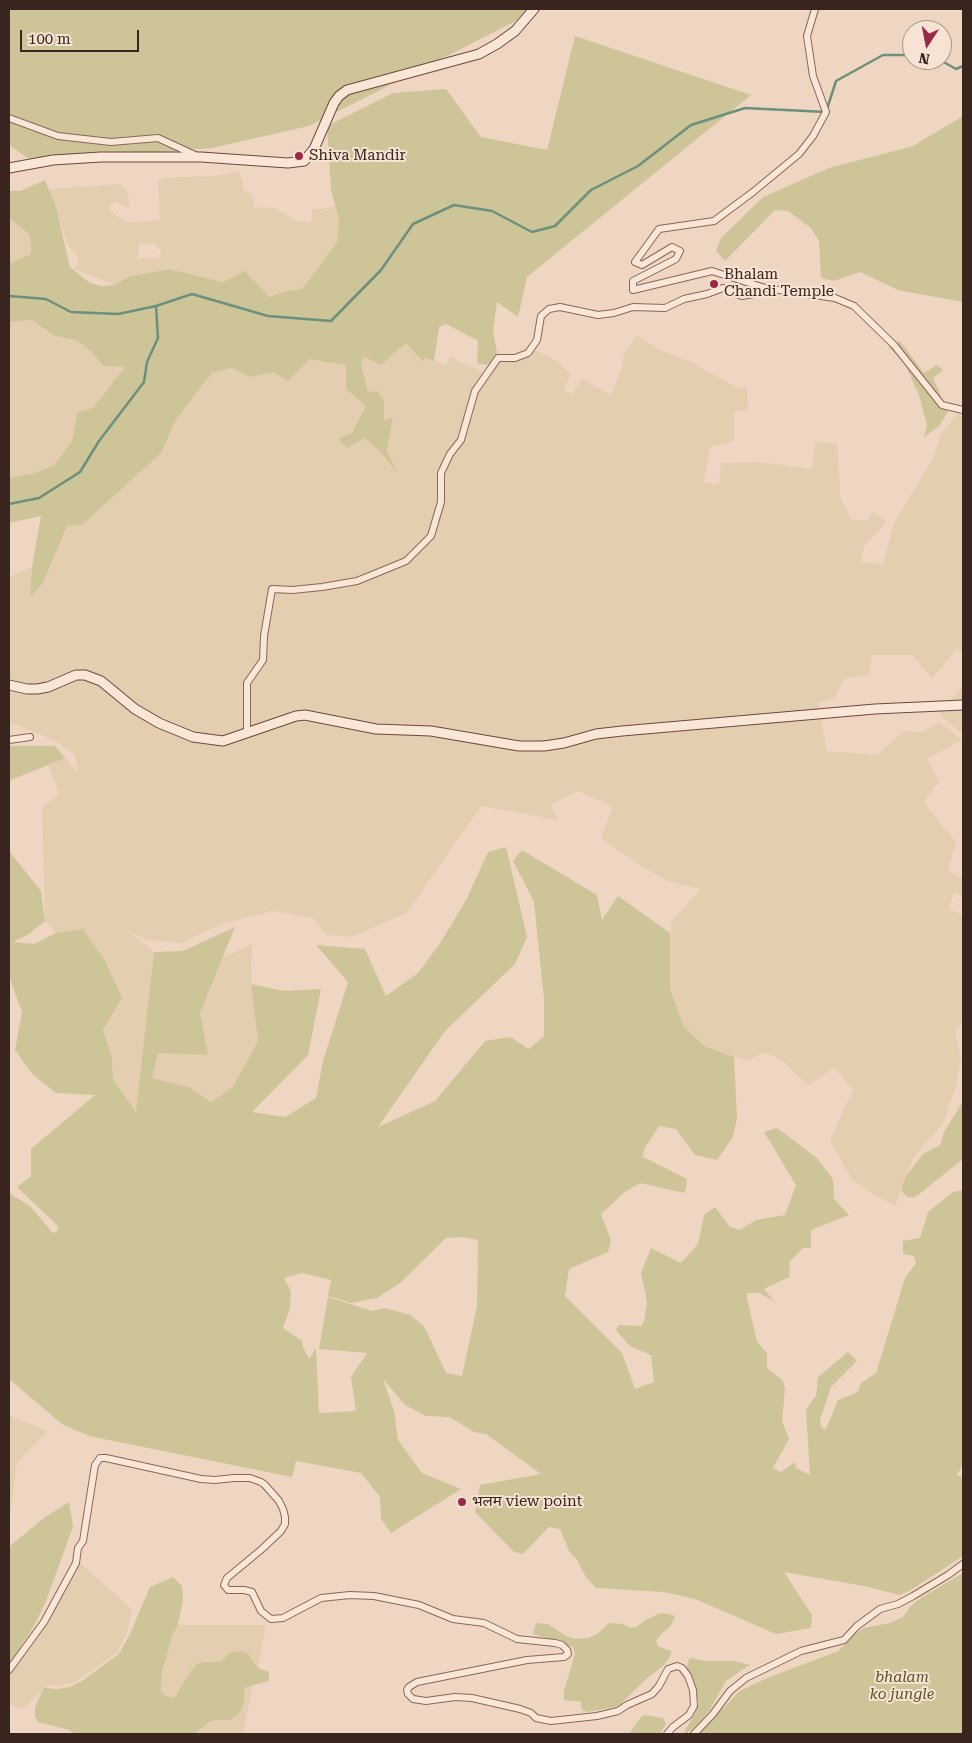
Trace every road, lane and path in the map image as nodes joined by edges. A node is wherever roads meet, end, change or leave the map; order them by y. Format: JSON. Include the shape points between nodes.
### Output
{"nodes":[{"id":1,"x":534,"y":9,"type":"edge"},
{"id":2,"x":815,"y":9,"type":"edge"},
{"id":3,"x":9,"y":118,"type":"edge"},
{"id":4,"x":201,"y":157,"type":"junction"},
{"id":5,"x":9,"y":168,"type":"edge"},
{"id":6,"x":765,"y":288,"type":"junction"},
{"id":7,"x":963,"y":410,"type":"edge"},
{"id":8,"x":9,"y":685,"type":"edge"},
{"id":9,"x":963,"y":705,"type":"edge"},
{"id":10,"x":247,"y":733,"type":"junction"},
{"id":11,"x":30,"y":737,"type":"dead end"},
{"id":12,"x":9,"y":740,"type":"edge"},
{"id":13,"x":963,"y":1564,"type":"edge"},
{"id":14,"x":9,"y":1670,"type":"edge"},
{"id":15,"x":667,"y":1734,"type":"edge"},
{"id":16,"x":694,"y":1734,"type":"edge"}],
"edges":[{"from":1,"to":4,"type":"main road","via":[[515,31],[478,54],[347,90],[334,103],[314,150],[304,161],[288,163]]},
{"from":2,"to":6,"type":"street","via":[[807,36],[813,76],[826,112],[813,136],[799,154],[714,220],[660,229],[635,262],[642,265],[672,247],[680,251],[676,259],[633,281],[633,290],[712,271]]},
{"from":3,"to":4,"type":"street","via":[[58,136],[111,142],[158,138]]},
{"from":4,"to":5,"type":"main road","via":[[101,157],[53,160]]},
{"from":6,"to":7,"type":"street","via":[[834,298],[854,306],[894,345],[942,405]]},
{"from":6,"to":10,"type":"street","via":[[742,296],[723,288],[665,308],[634,307],[598,315],[560,307],[549,309],[541,316],[537,340],[528,353],[515,358],[498,358],[475,392],[461,440],[441,473],[441,502],[431,536],[406,561],[358,582],[272,590],[263,660],[247,683]]},
{"from":8,"to":10,"type":"main road","via":[[37,689],[84,675],[101,681],[135,709],[193,737],[223,741]]},
{"from":9,"to":10,"type":"main road","via":[[875,709],[622,731],[544,746],[519,746],[431,731],[376,729],[305,716],[288,718]]},
{"from":11,"to":12,"type":"street"},
{"from":13,"to":16,"type":"street","via":[[905,1600],[880,1609],[844,1640],[801,1651],[746,1678],[730,1691]]},
{"from":14,"to":15,"type":"street","via":[[44,1622],[76,1562],[84,1536],[95,1465],[100,1458],[106,1458],[201,1479],[250,1478],[261,1482],[283,1509],[285,1524],[262,1549],[227,1578],[224,1585],[228,1590],[252,1592],[266,1617],[283,1618],[321,1598],[374,1596],[419,1605],[452,1619],[484,1623],[518,1639],[555,1643],[568,1650],[564,1657],[527,1660],[417,1682],[407,1690],[413,1699],[472,1698],[520,1709],[550,1721],[587,1718],[618,1711],[652,1694],[668,1669],[677,1666],[688,1676],[694,1706],[689,1715]]}]}
